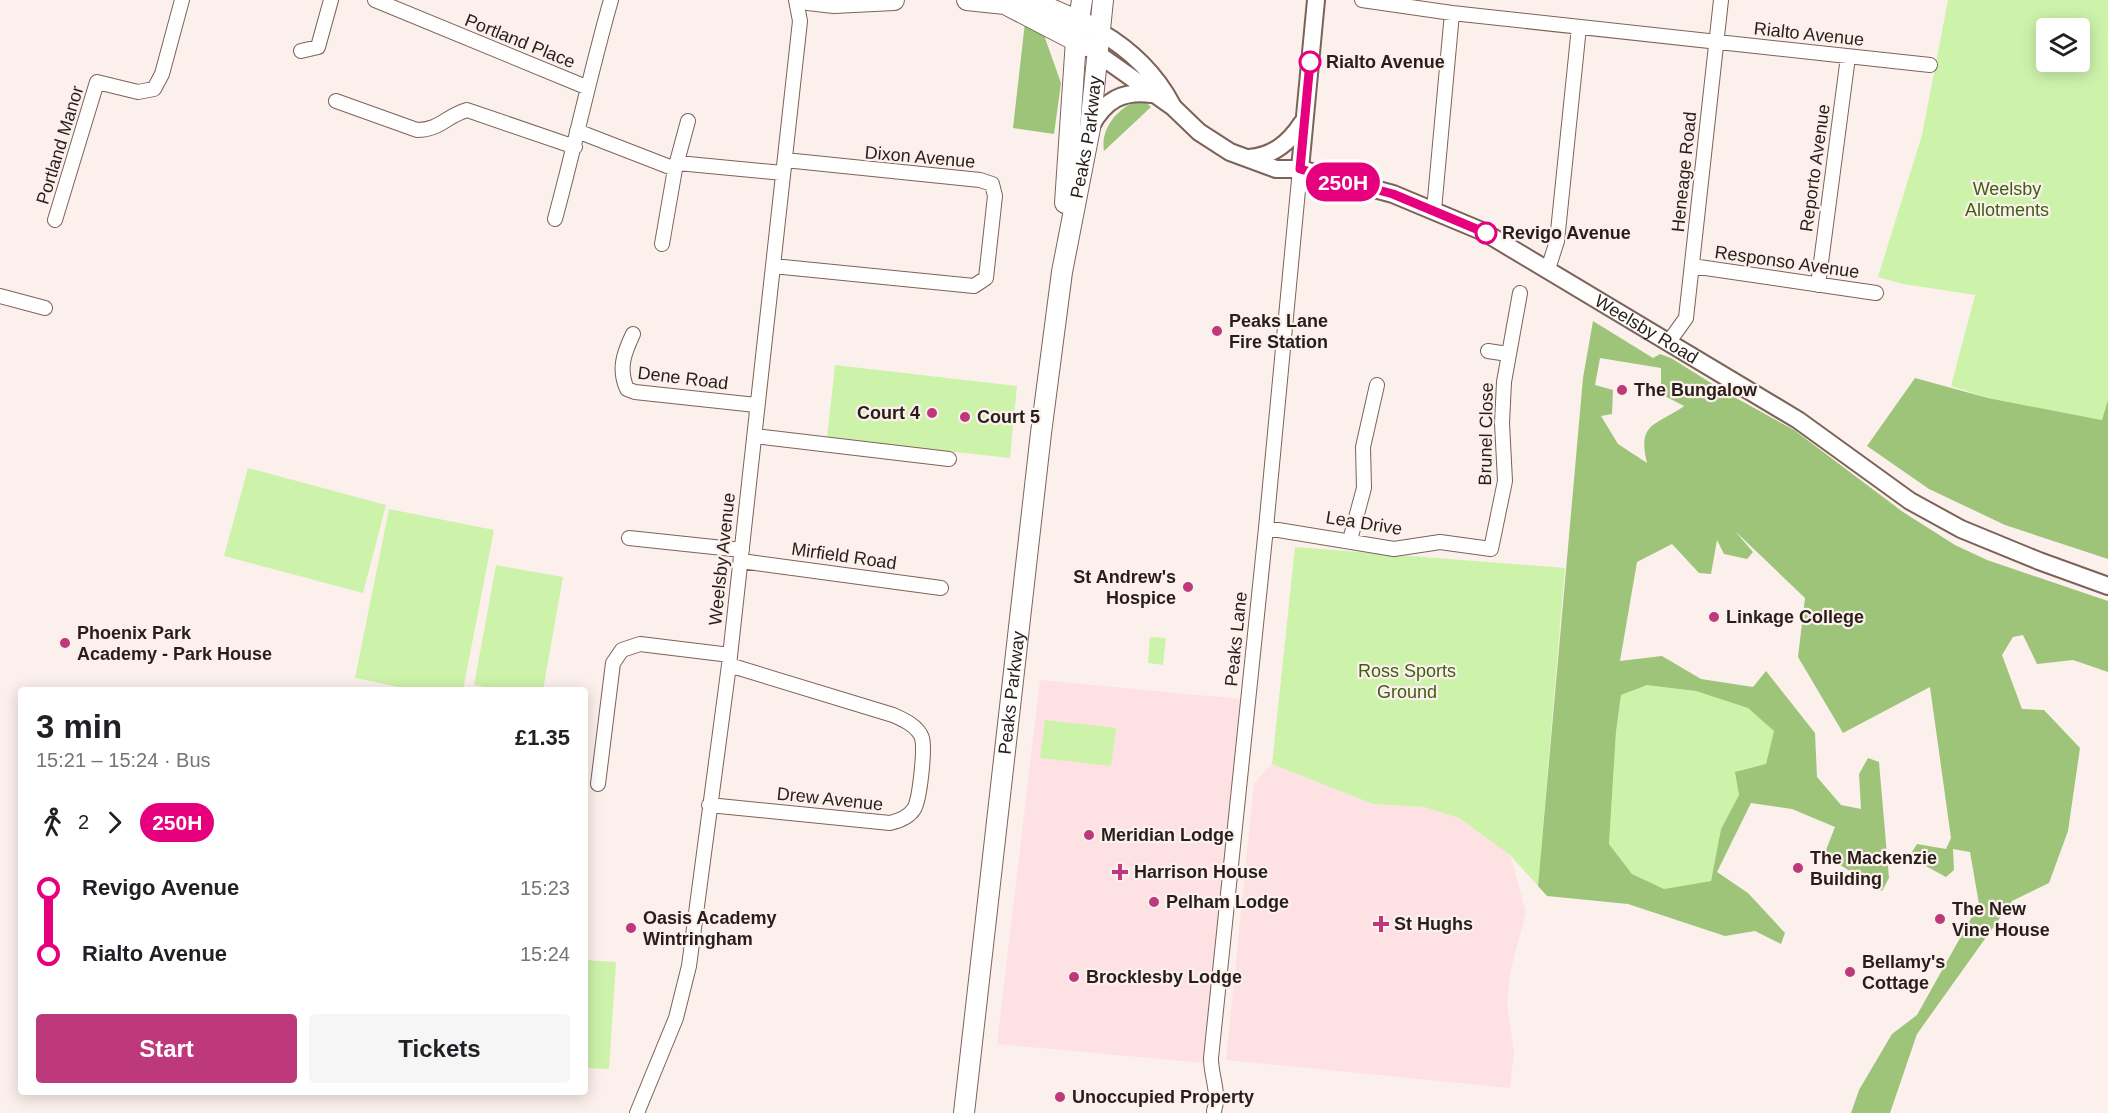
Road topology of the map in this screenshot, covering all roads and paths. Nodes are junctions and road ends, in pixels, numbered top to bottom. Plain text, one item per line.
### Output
1 (182, 0) edge
2 (331, 0) edge
3 (375, 0) edge
4 (611, 0) edge
5 (796, 0) edge
6 (808, 0) edge
7 (894, 0) edge
8 (967, 0) edge
9 (1082, 0) edge
10 (1103, 0) edge
11 (1316, 0) edge
12 (1362, 0) edge
13 (1721, 0) edge
14 (1040, 1) edge
15 (1005, 4) junction
16 (1452, 13) junction
17 (1579, 27) junction
18 (1077, 30) junction
19 (1100, 32) junction
20 (1716, 41) junction
21 (301, 51) dead end
22 (1098, 54) junction
23 (1848, 57) junction
24 (1930, 65) dead end
25 (586, 87) junction
26 (1153, 94) junction
27 (336, 101) dead end
28 (1173, 106) junction
29 (688, 121) dead end
30 (1304, 121) junction
31 (1090, 128) junction
32 (577, 130) junction
33 (575, 147) junction
34 (1245, 158) junction
35 (677, 166) junction
36 (784, 167) junction
37 (1300, 169) junction
38 (1434, 210) junction
39 (555, 219) dead end
40 (56, 220) dead end
41 (662, 244) dead end
42 (773, 266) junction
43 (1692, 266) junction
44 (1548, 269) junction
45 (1062, 272) junction
46 (1818, 285) junction
47 (1520, 293) dead end
48 (1876, 293) dead end
49 (0, 296) edge
50 (45, 308) dead end
51 (633, 334) dead end
52 (1668, 343) junction
53 (1488, 351) dead end
54 (1508, 354) junction
55 (1377, 385) dead end
56 (756, 405) junction
57 (755, 436) junction
58 (949, 459) dead end
59 (1266, 528) junction
60 (629, 538) dead end
61 (1350, 540) junction
62 (1491, 549) joint
63 (741, 556) junction
64 (2108, 586) edge
65 (941, 588) dead end
66 (729, 660) junction
67 (598, 784) dead end
68 (709, 805) junction
69 (1214, 1111) dead end
70 (637, 1113) edge
71 (964, 1113) edge

1 - 40 street, Portland Manor
2 - 21 street
3 - 25 street, Portland Place
4 - 25 street
5 - 36 street, Weelsby Avenue
6 - 7 highway
8 - 15 highway, Weelsby Road
9 - 18 highway, Peaks Parkway
10 - 19 highway, Peaks Parkway
11 - 30 main road
12 - 16 street, Rialto Avenue
13 - 20 street, Heneage Road
14 - 15 highway
14 - 18 highway
15 - 18 highway, Weelsby Road
16 - 17 street, Rialto Avenue
16 - 38 street
17 - 20 street, Rialto Avenue
17 - 44 street
18 - 19 highway, Weelsby Road
18 - 22 highway, Weelsby Road
18 - 45 highway, Peaks Parkway
19 - 22 highway, Peaks Parkway
19 - 28 main road, Weelsby Road
20 - 23 street, Rialto Avenue
20 - 43 street, Heneage Road
22 - 26 main road, Weelsby Road
22 - 31 highway, Peaks Parkway
23 - 24 street, Rialto Avenue
23 - 46 street, Reporto Avenue
25 - 32 street
26 - 28 main road, Weelsby Road
26 - 31 main road
27 - 33 street
28 - 34 main road, Weelsby Road
29 - 35 street
30 - 34 main road
30 - 37 main road
31 - 45 highway, Peaks Parkway
32 - 33 street
32 - 35 street
33 - 39 street
34 - 37 main road, Weelsby Road
35 - 36 street
35 - 41 street
36 - 42 street, Weelsby Avenue
36 - 42 street, Dixon Avenue
37 - 38 main road, Weelsby Road
37 - 59 street, Peaks Lane
38 - 44 main road, Weelsby Road
42 - 56 street, Weelsby Avenue
43 - 46 street, Responso Avenue
43 - 52 street, Heneage Road
44 - 52 main road, Weelsby Road
45 - 71 highway, Peaks Parkway
46 - 48 street, Responso Avenue
47 - 54 street, Brunel Close
49 - 50 street
51 - 56 street, Dene Road
52 - 64 main road, Weelsby Road
53 - 54 street
54 - 62 street, Brunel Close
55 - 61 street
56 - 57 street, Weelsby Avenue
57 - 58 street
57 - 63 street, Weelsby Avenue
59 - 61 street, Lea Drive
59 - 69 street, Peaks Lane
60 - 63 street, Mirfield Road
61 - 62 street, Lea Drive
63 - 65 street, Mirfield Road
63 - 66 street, Weelsby Avenue
66 - 67 street, Drew Avenue
66 - 68 street, Weelsby Avenue
66 - 68 street, Drew Avenue
68 - 70 street, Weelsby Avenue

